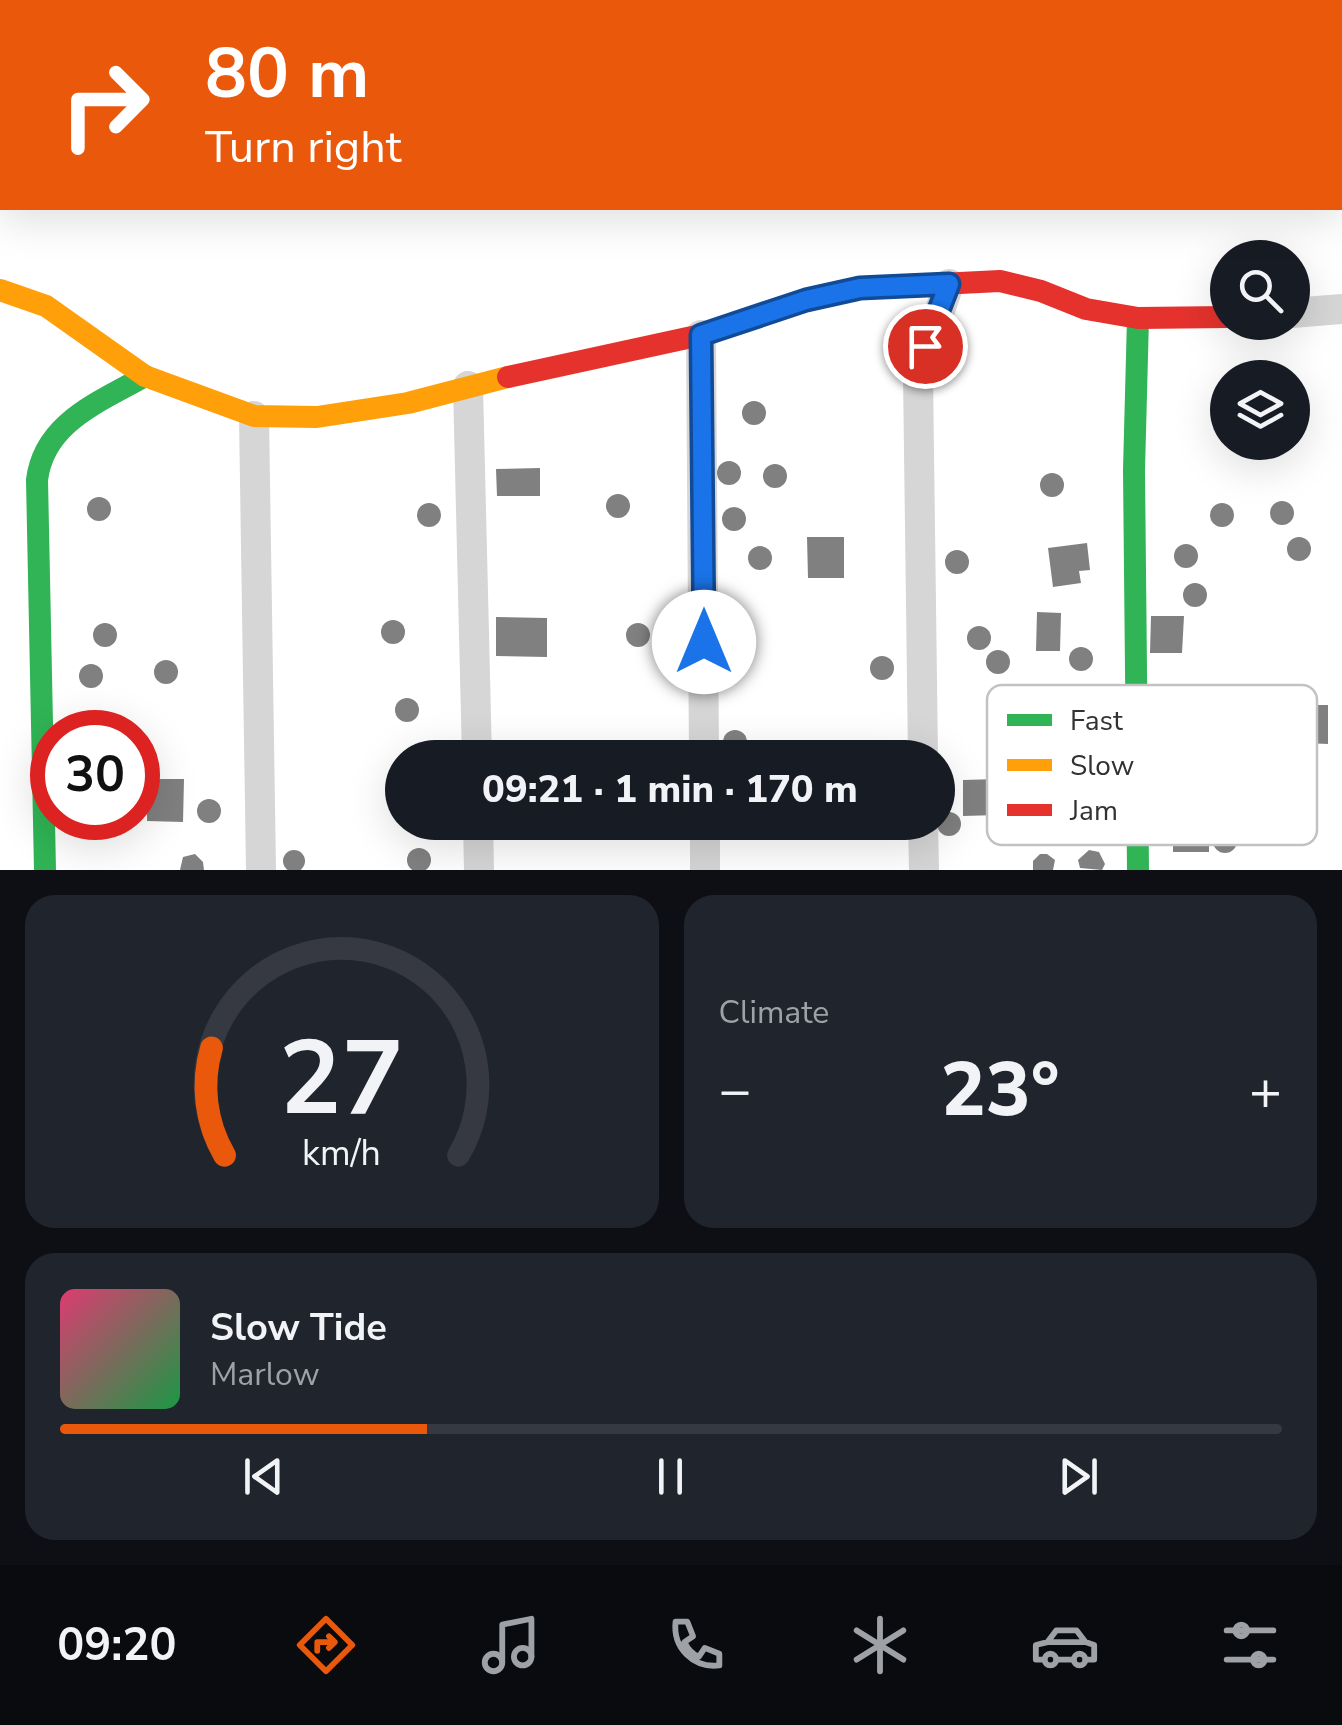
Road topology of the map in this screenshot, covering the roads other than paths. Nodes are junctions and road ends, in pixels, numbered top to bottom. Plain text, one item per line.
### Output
1 (949, 284) junction
2 (0, 290) edge
3 (1342, 309) edge
4 (1310, 312) edge
5 (1210, 317) edge
6 (1138, 318) junction
7 (701, 335) junction
8 (145, 376) junction
9 (468, 386) junction
10 (254, 416) junction
11 (1136, 685) edge
12 (477, 740) edge
13 (704, 740) edge
14 (922, 740) edge
15 (479, 840) edge
16 (705, 840) edge
17 (923, 840) edge
18 (1138, 845) edge
19 (46, 870) edge
20 (261, 870) edge
21 (480, 870) edge
22 (705, 870) edge
23 (924, 870) edge
24 (1138, 870) edge

1 - 6 street
1 - 7 street
1 - 14 street
2 - 8 street
3 - 4 street
5 - 6 street
6 - 11 street
7 - 9 street
7 - 13 street
8 - 10 street
8 - 19 street
9 - 10 street
9 - 12 street
10 - 20 street
15 - 21 street
16 - 22 street
17 - 23 street
18 - 24 street

